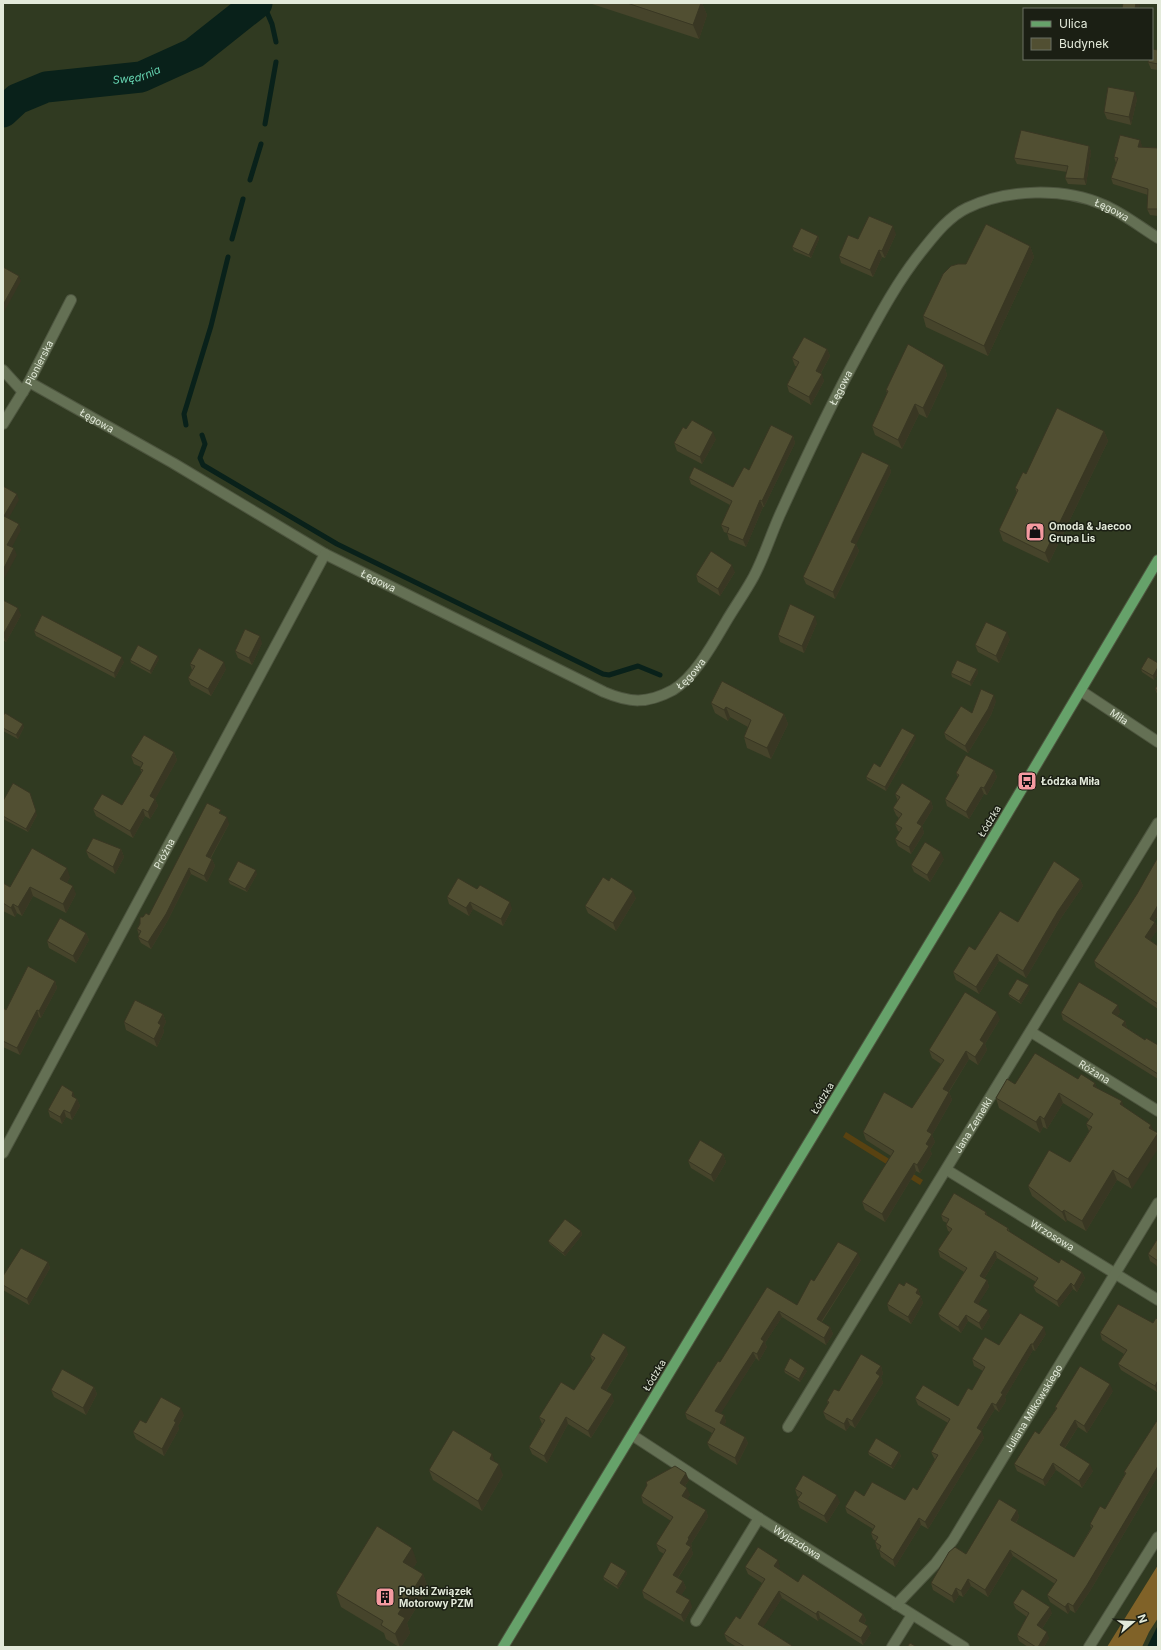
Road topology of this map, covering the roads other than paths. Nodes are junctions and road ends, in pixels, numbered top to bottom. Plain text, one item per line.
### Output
1 (1158, 238) edge
2 (71, 300) dead end
3 (3, 370) edge
4 (29, 382) junction
5 (23, 392) junction
6 (3, 424) edge
7 (325, 554) junction
8 (1158, 560) edge
9 (1081, 692) junction
10 (1158, 742) edge
11 (1158, 823) edge
12 (1031, 1032) junction
13 (1158, 1111) edge
14 (3, 1153) edge
15 (947, 1170) junction
16 (1158, 1203) edge
17 (1115, 1274) junction
18 (1158, 1300) edge
19 (788, 1427) dead end
20 (632, 1435) junction
21 (759, 1518) junction
22 (1158, 1537) edge
23 (896, 1604) junction
24 (912, 1614) junction
25 (696, 1621) dead end
26 (503, 1647) edge
27 (892, 1647) edge
28 (964, 1647) edge
29 (1089, 1647) edge

1 - 7 street, Łęgowa
2 - 4 street, Pionierska
3 - 5 street
4 - 5 street, Pionierska
4 - 7 street, Łęgowa
5 - 6 street, Pionierska
7 - 14 street, Próżna
8 - 9 main road, Łódzka
9 - 10 street, Miła
9 - 20 main road, Łódzka
11 - 12 street, Jana Zemełki
12 - 13 street, Różana
12 - 15 street, Jana Zemełki
15 - 17 street, Wrzosowa
15 - 19 street, Jana Zemełki
16 - 17 street, Juliana Miłkowskiego
17 - 18 street, Wrzosowa
17 - 23 street, Juliana Miłkowskiego
20 - 21 street, Wyjazdowa
20 - 26 main road, Łódzka
21 - 23 street, Wyjazdowa
21 - 25 street
22 - 29 street
23 - 24 street, Wyjazdowa
24 - 27 street
24 - 28 street, Wyjazdowa

